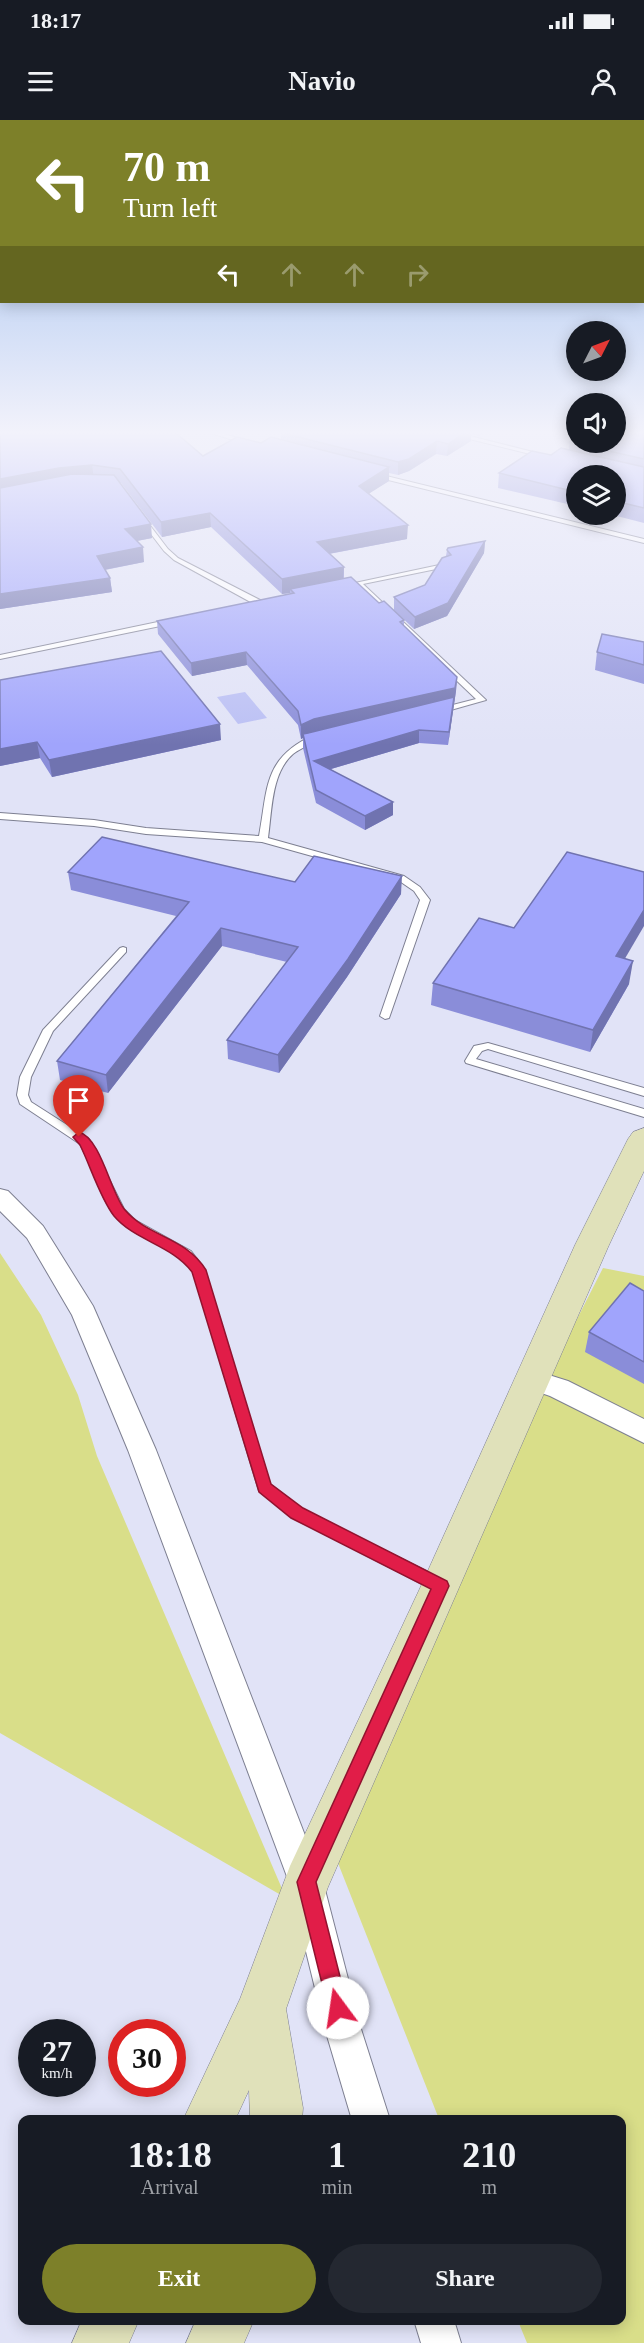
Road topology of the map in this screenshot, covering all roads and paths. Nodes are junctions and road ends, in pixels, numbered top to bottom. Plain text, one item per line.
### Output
1 (156, 537) edge
2 (627, 537) edge
3 (644, 541) edge
4 (444, 566) edge
5 (358, 583) junction
6 (347, 585) edge
7 (270, 600) edge
8 (260, 603) junction
9 (248, 605) edge
10 (181, 619) edge
11 (0, 657) edge
12 (432, 712) edge
13 (329, 734) edge
14 (0, 816) edge
15 (263, 839) junction
16 (123, 950) dead end
17 (385, 1016) dead end
18 (554, 1066) junction
19 (544, 1083) junction
20 (644, 1092) edge
21 (644, 1113) edge
22 (644, 1139) edge
23 (0, 1197) edge
24 (533, 1380) junction
25 (644, 1432) edge
26 (441, 1586) junction
27 (306, 1882) junction
28 (261, 2008) junction
29 (210, 2115) edge
30 (276, 2115) edge
31 (369, 2115) edge
32 (109, 2325) edge
33 (223, 2325) edge
34 (436, 2325) edge
35 (100, 2343) edge
36 (214, 2343) edge
37 (441, 2343) edge

1 - 8 lane
2 - 3 lane
4 - 5 lane
5 - 6 lane
5 - 12 lane
7 - 8 lane
8 - 9 lane
10 - 11 lane
13 - 15 lane
14 - 15 lane
15 - 17 lane
16 - 26 lane
18 - 19 lane
18 - 19 lane
18 - 20 lane
19 - 21 lane
22 - 24 street
23 - 27 street
24 - 25 street
24 - 26 street
26 - 27 street
27 - 28 street
27 - 31 street
28 - 29 street
28 - 30 street
32 - 35 street
33 - 36 street
34 - 37 street

